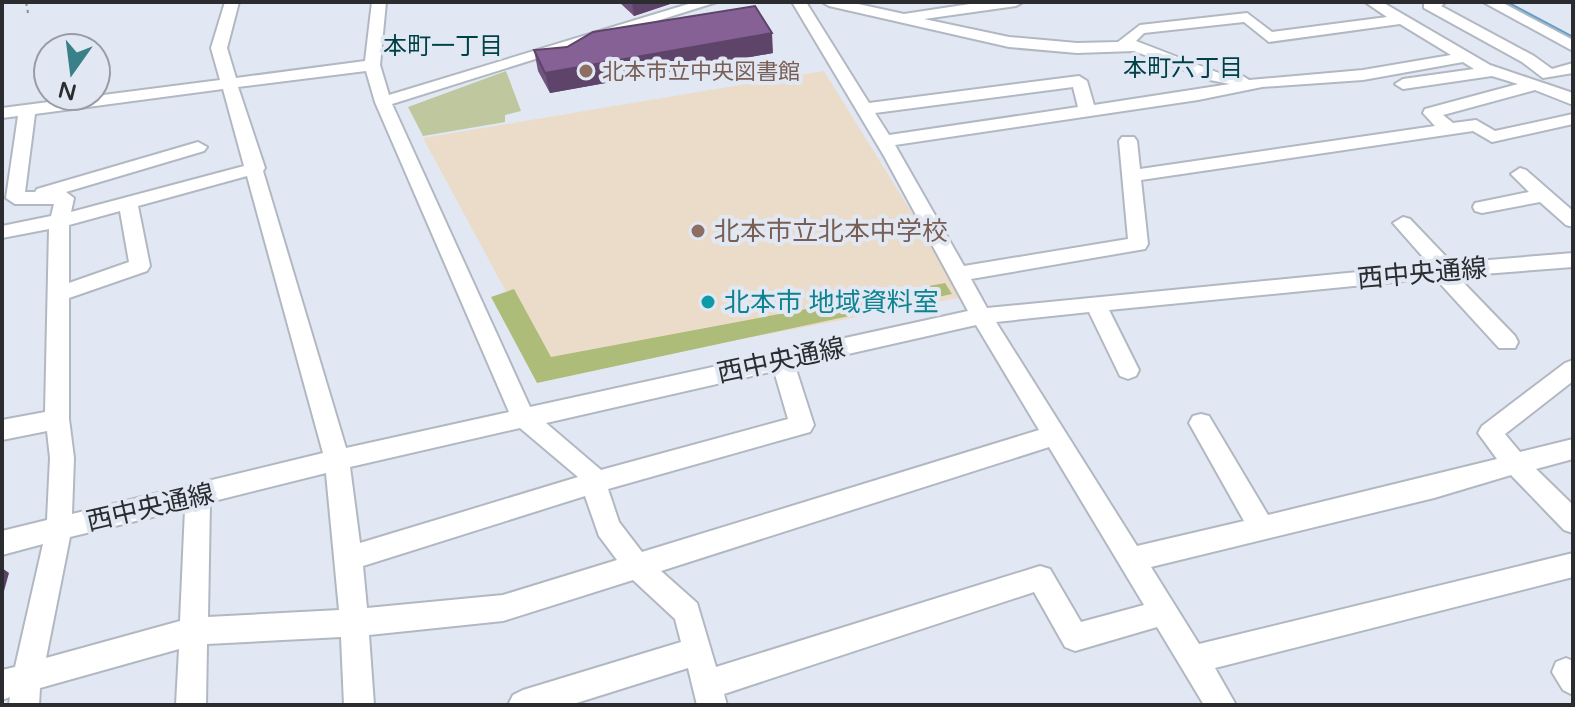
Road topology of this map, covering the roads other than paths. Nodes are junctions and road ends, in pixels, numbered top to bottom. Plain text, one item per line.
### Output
1 (232, 2) edge
2 (379, 2) edge
3 (705, 2) edge
4 (799, 2) edge
5 (829, 2) edge
6 (1016, 2) edge
7 (1372, 2) edge
8 (1439, 2) edge
9 (1490, 2) edge
10 (942, 6) edge
11 (897, 18) junction
12 (1400, 20) junction
13 (1123, 46) junction
14 (1573, 46) edge
15 (1466, 57) junction
16 (372, 65) junction
17 (1573, 68) edge
18 (1494, 71) junction
19 (1262, 82) junction
20 (231, 84) junction
21 (1403, 84) dead end
22 (1537, 84) junction
23 (1573, 100) edge
24 (383, 102) junction
25 (864, 109) junction
26 (27, 110) junction
27 (1088, 112) junction
28 (2, 113) edge
29 (1573, 119) edge
30 (1448, 128) junction
31 (884, 141) junction
32 (1128, 141) dead end
33 (198, 147) dead end
34 (256, 168) junction
35 (1520, 174) dead end
36 (1132, 176) junction
37 (1544, 195) junction
38 (27, 198) junction
39 (128, 202) junction
40 (1482, 207) dead end
41 (59, 221) junction
42 (1573, 221) edge
43 (1403, 223) dead end
44 (2, 232) edge
45 (1573, 260) edge
46 (1444, 271) junction
47 (958, 274) junction
48 (59, 294) junction
49 (1096, 305) junction
50 (981, 316) junction
51 (1507, 342) dead end
52 (782, 360) junction
53 (1573, 369) edge
54 (1128, 370) dead end
55 (523, 417) junction
56 (57, 419) junction
57 (1201, 423) dead end
58 (2, 430) edge
59 (1055, 435) junction
60 (1573, 449) edge
61 (337, 460) junction
62 (1515, 464) junction
63 (595, 482) junction
64 (198, 497) junction
65 (1573, 522) edge
66 (1262, 528) junction
67 (59, 529) junction
68 (2, 543) edge
69 (347, 559) junction
70 (1133, 559) junction
71 (1573, 565) edge
72 (637, 566) junction
73 (1165, 612) junction
74 (354, 623) junction
75 (193, 631) junction
76 (698, 651) junction
77 (1194, 659) junction
78 (18, 689) edge
79 (709, 695) edge
80 (191, 705) edge
81 (359, 705) edge
82 (523, 705) edge
83 (1221, 705) edge

1 - 20 street
2 - 16 street
3 - 24 street
4 - 25 street
5 - 11 street
6 - 10 street
7 - 12 street
8 - 17 street
9 - 14 street
10 - 11 street
11 - 13 street
12 - 13 street
12 - 15 street
13 - 19 street
15 - 18 street
15 - 19 street
16 - 20 street
16 - 24 street
18 - 21 street
18 - 22 street
19 - 27 street
20 - 26 street
20 - 34 street
22 - 23 street
22 - 30 street
24 - 55 street
25 - 27 street
25 - 31 street
26 - 28 street
26 - 38 street
27 - 31 street
29 - 30 street
30 - 36 street
31 - 47 street
32 - 36 street
33 - 38 street
34 - 39 street
34 - 61 street
35 - 37 street
36 - 47 street
37 - 40 street
37 - 42 street
38 - 41 street
39 - 41 street
39 - 48 street
41 - 44 street
41 - 48 street
43 - 46 street
45 - 46 street, 西中央通線
46 - 49 street, 西中央通線
46 - 51 street
47 - 50 street
48 - 56 street
49 - 50 street, 西中央通線
49 - 54 street
50 - 52 street, 西中央通線
50 - 59 street
52 - 55 street, 西中央通線
52 - 63 street
53 - 62 street
55 - 61 street, 西中央通線
55 - 63 street
56 - 58 street
56 - 67 street
57 - 66 street
59 - 70 street
59 - 72 street
60 - 62 street
61 - 64 street, 西中央通線
61 - 69 street
62 - 65 street
62 - 66 street
63 - 69 street
63 - 72 street
64 - 67 street, 西中央通線
64 - 75 street
66 - 70 street
67 - 68 street, 西中央通線
67 - 78 street
69 - 74 street
70 - 73 street
71 - 77 street
72 - 74 street
72 - 76 street
73 - 77 street
73 - 79 street
74 - 75 street
74 - 81 street
75 - 78 street
75 - 80 street
76 - 79 street
76 - 82 street
77 - 83 street

